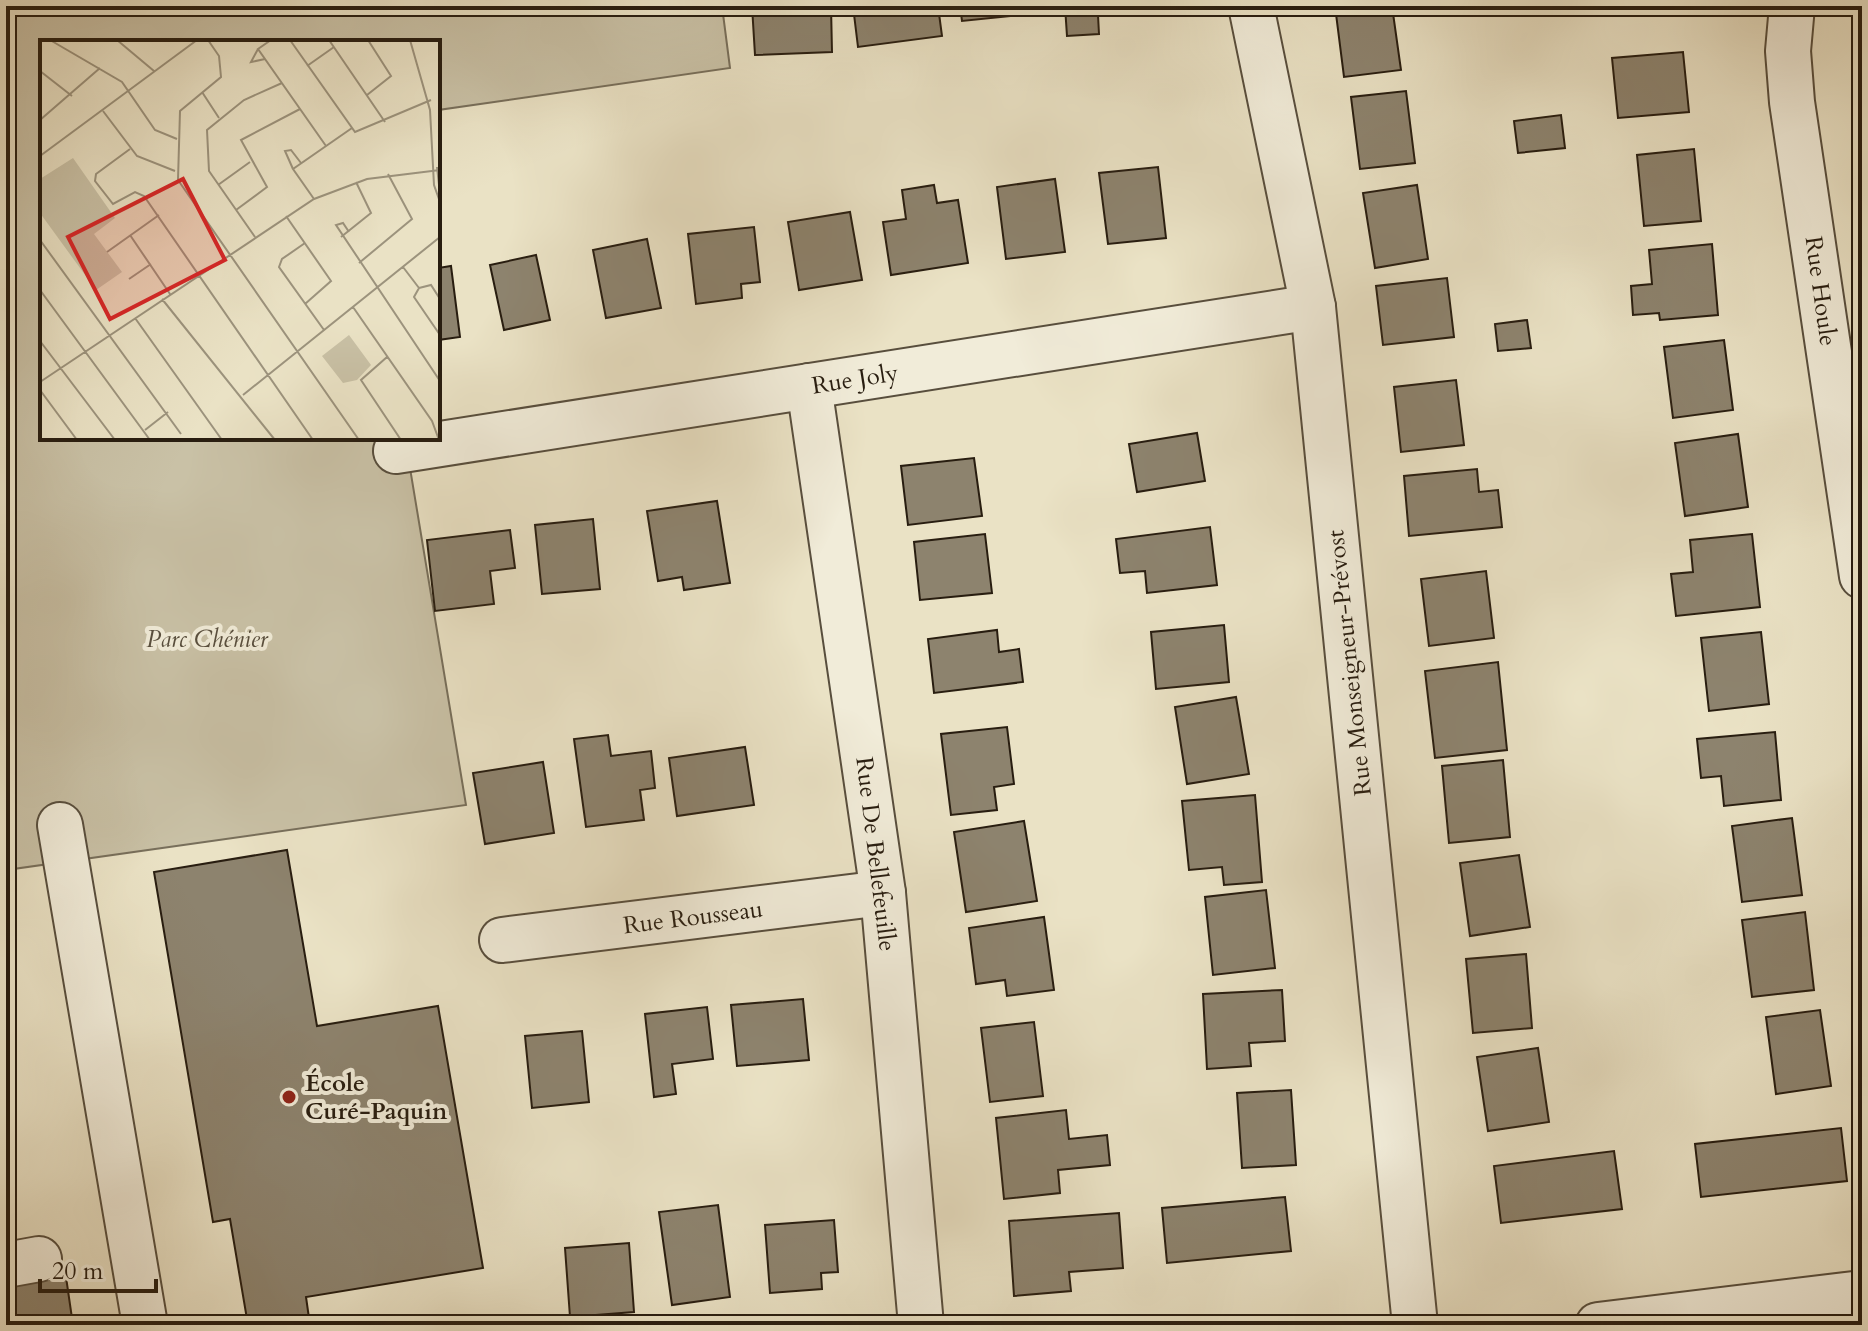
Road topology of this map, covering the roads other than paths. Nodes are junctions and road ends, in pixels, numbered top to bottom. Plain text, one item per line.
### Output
1 (1251, 6) edge
2 (1792, 6) edge
3 (1313, 307) junction
4 (809, 386) junction
5 (396, 451) dead end
6 (1862, 576) edge
7 (60, 825) dead end
8 (883, 893) junction
9 (502, 940) dead end
10 (1862, 1293) edge
11 (145, 1325) edge
12 (921, 1325) edge
13 (1415, 1325) edge
14 (1598, 1325) edge

1 - 3 street, Rue Monseigneur-Prévost
2 - 6 street, Rue Houle
3 - 4 street, Rue Joly
3 - 13 street, Rue Monseigneur-Prévost
4 - 5 street, Rue Joly
4 - 8 street, Rue De Bellefeuille
7 - 11 street
8 - 9 street, Rue Rousseau
8 - 12 street, Rue De Bellefeuille
10 - 14 street

